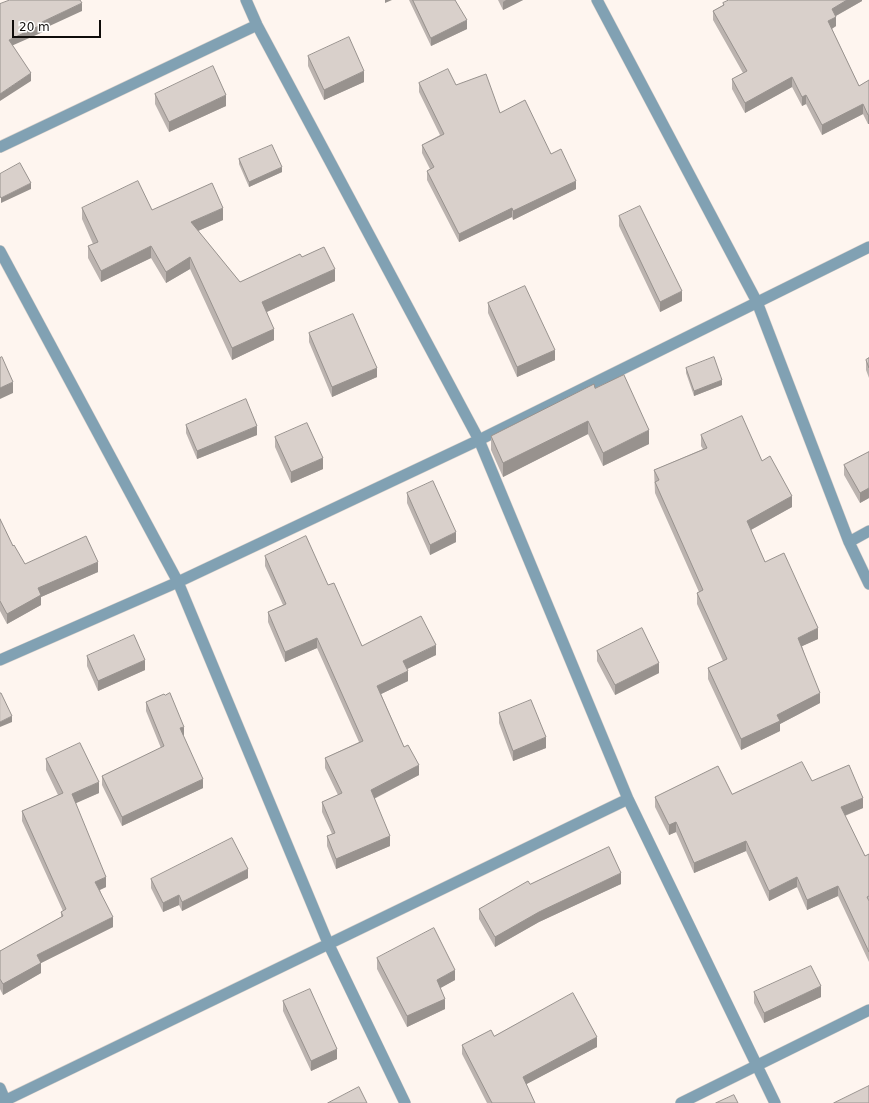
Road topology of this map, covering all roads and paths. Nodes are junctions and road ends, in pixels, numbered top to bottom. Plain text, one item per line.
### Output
1 (246, 0) edge
2 (597, 0) edge
3 (258, 25) junction
4 (0, 147) edge
5 (869, 247) edge
6 (0, 251) edge
7 (757, 302) junction
8 (478, 440) junction
9 (869, 531) edge
10 (849, 542) junction
11 (178, 582) junction
12 (869, 584) edge
13 (0, 660) edge
14 (628, 799) junction
15 (328, 944) junction
16 (869, 1010) edge
17 (757, 1065) junction
18 (0, 1088) edge
19 (3, 1102) edge
20 (405, 1103) edge
21 (681, 1103) edge
22 (775, 1103) edge

1 - 3 street
2 - 7 street
3 - 4 street
3 - 8 street
5 - 7 street
6 - 11 street
7 - 8 street
7 - 10 street
8 - 11 street
8 - 14 street
9 - 10 street
10 - 12 street
11 - 13 street
11 - 15 street
14 - 15 street
14 - 17 street
15 - 19 street
15 - 20 street
16 - 17 street
17 - 21 street
17 - 22 street
18 - 19 street

